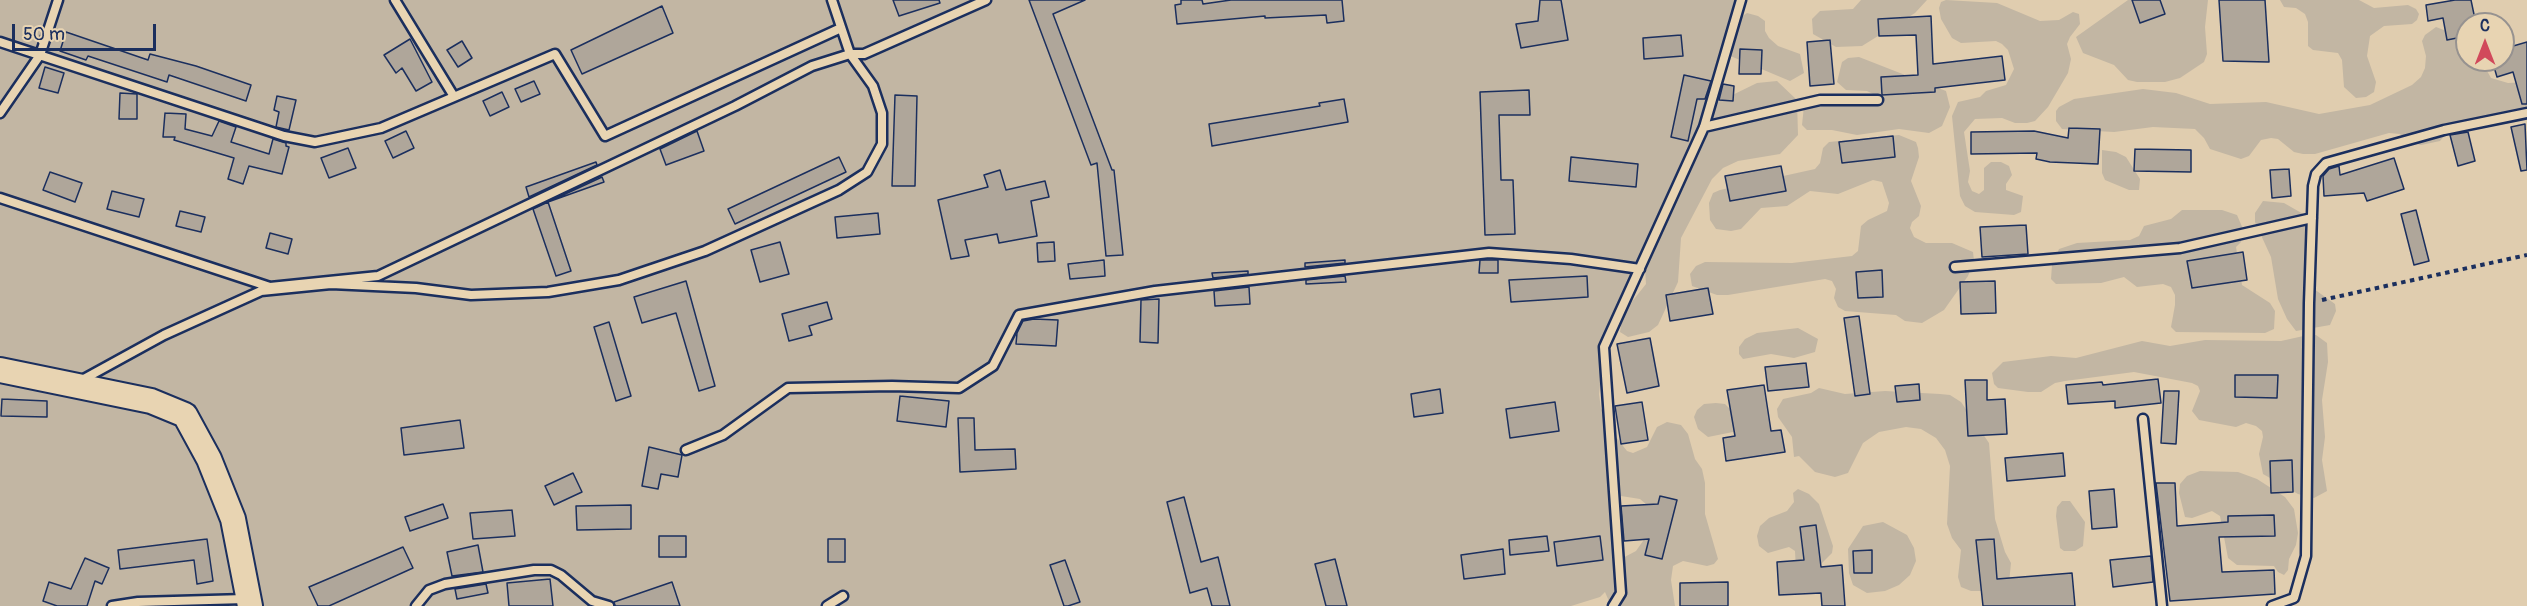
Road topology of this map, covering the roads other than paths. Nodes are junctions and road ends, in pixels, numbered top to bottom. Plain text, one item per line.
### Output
1 (58, 0) edge
2 (395, 0) edge
3 (832, 0) edge
4 (986, 0) edge
5 (1741, 0) edge
6 (968, 3) edge
7 (842, 28) junction
8 (0, 42) edge
9 (850, 54) junction
10 (40, 55) junction
11 (453, 95) junction
12 (1878, 100) dead end
13 (0, 113) edge
14 (2527, 113) edge
15 (1704, 127) junction
16 (0, 198) edge
17 (2312, 218) junction
18 (1955, 267) dead end
19 (1640, 269) junction
20 (0, 370) edge
21 (74, 385) junction
22 (2143, 419) dead end
23 (686, 450) dead end
24 (843, 596) dead end
25 (249, 602) edge
26 (112, 606) edge
27 (416, 606) edge
28 (609, 606) edge
29 (827, 606) edge
30 (1613, 606) edge
31 (2162, 606) edge
32 (2272, 606) edge

1 - 10 lane
2 - 11 lane
3 - 7 lane
4 - 6 lane
5 - 15 lane
6 - 9 lane
7 - 9 lane
7 - 11 lane
8 - 10 lane
9 - 16 lane
9 - 21 lane
10 - 11 lane
10 - 13 lane
12 - 15 lane
14 - 17 lane
15 - 19 lane
17 - 18 lane
17 - 32 lane
19 - 23 lane
19 - 30 lane
20 - 21 main road
21 - 25 main road
22 - 31 lane
24 - 29 lane
25 - 26 lane
27 - 28 lane

